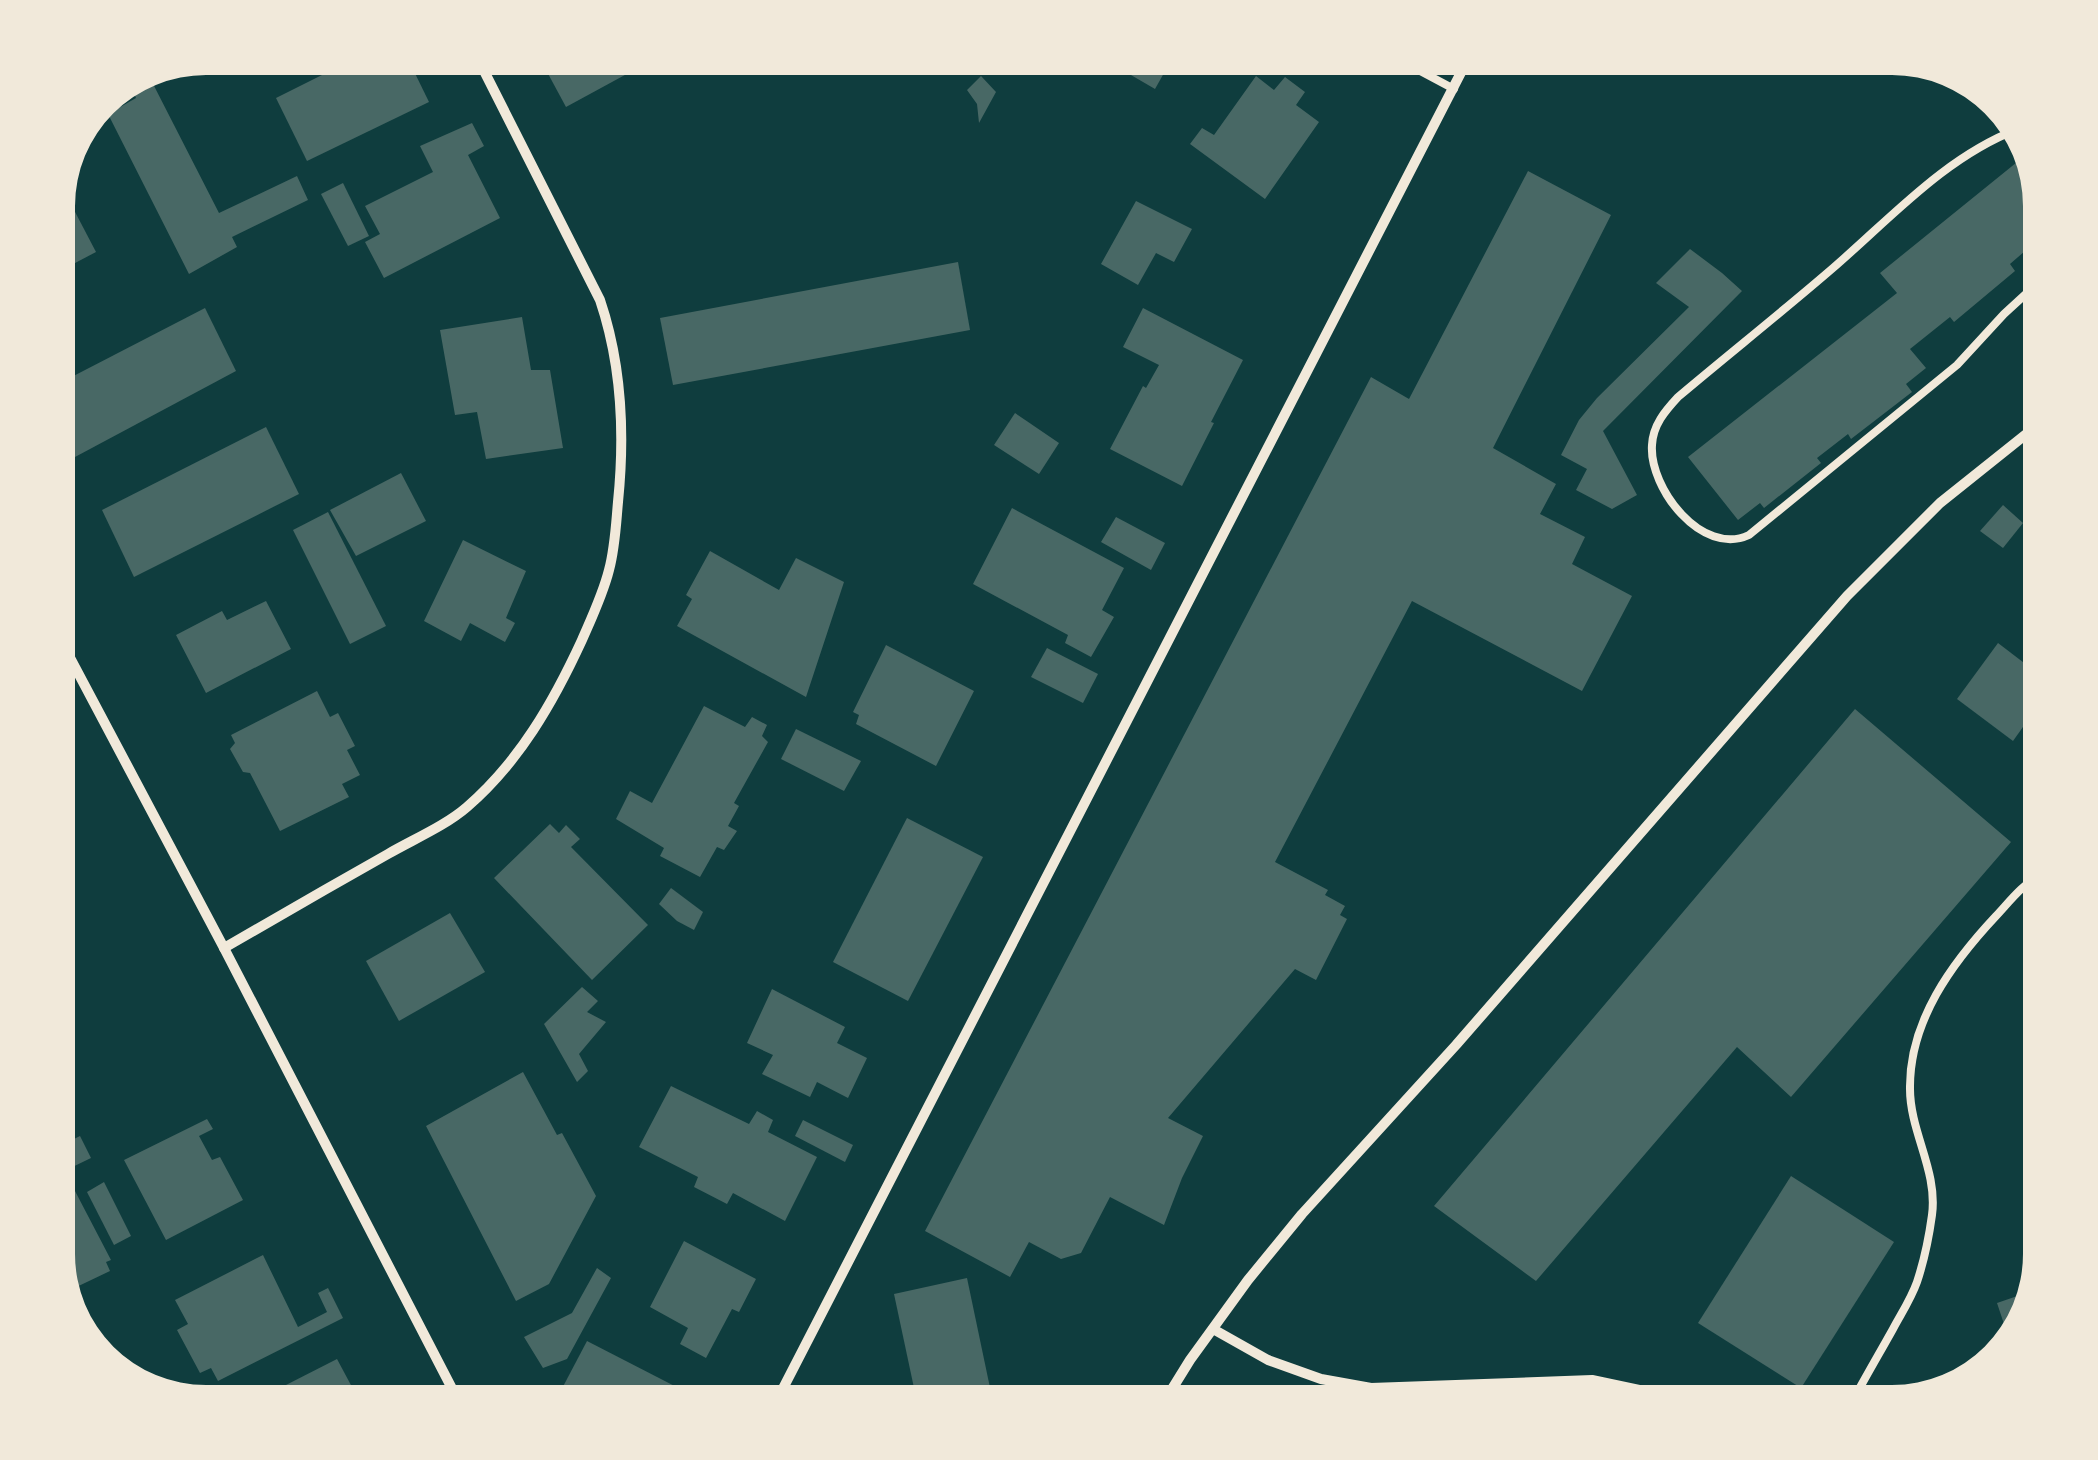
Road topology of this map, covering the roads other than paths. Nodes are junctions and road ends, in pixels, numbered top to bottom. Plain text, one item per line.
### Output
1 (486, 75) edge
2 (1427, 75) edge
3 (1461, 75) edge
4 (1454, 89) junction
5 (2003, 137) edge
6 (2023, 297) edge
7 (2023, 437) edge
8 (75, 666) edge
9 (2023, 886) edge
10 (224, 948) junction
11 (1213, 1328) junction
12 (450, 1385) edge
13 (785, 1385) edge
14 (1175, 1385) edge
15 (1355, 1385) edge
16 (1454, 1385) edge
17 (1616, 1385) edge
18 (1861, 1385) edge

1 - 10 street
2 - 4 lane
3 - 4 street
4 - 13 street
5 - 6 lane
7 - 11 street
8 - 10 street
9 - 18 lane
10 - 12 street
11 - 14 street
11 - 15 street
16 - 17 street

